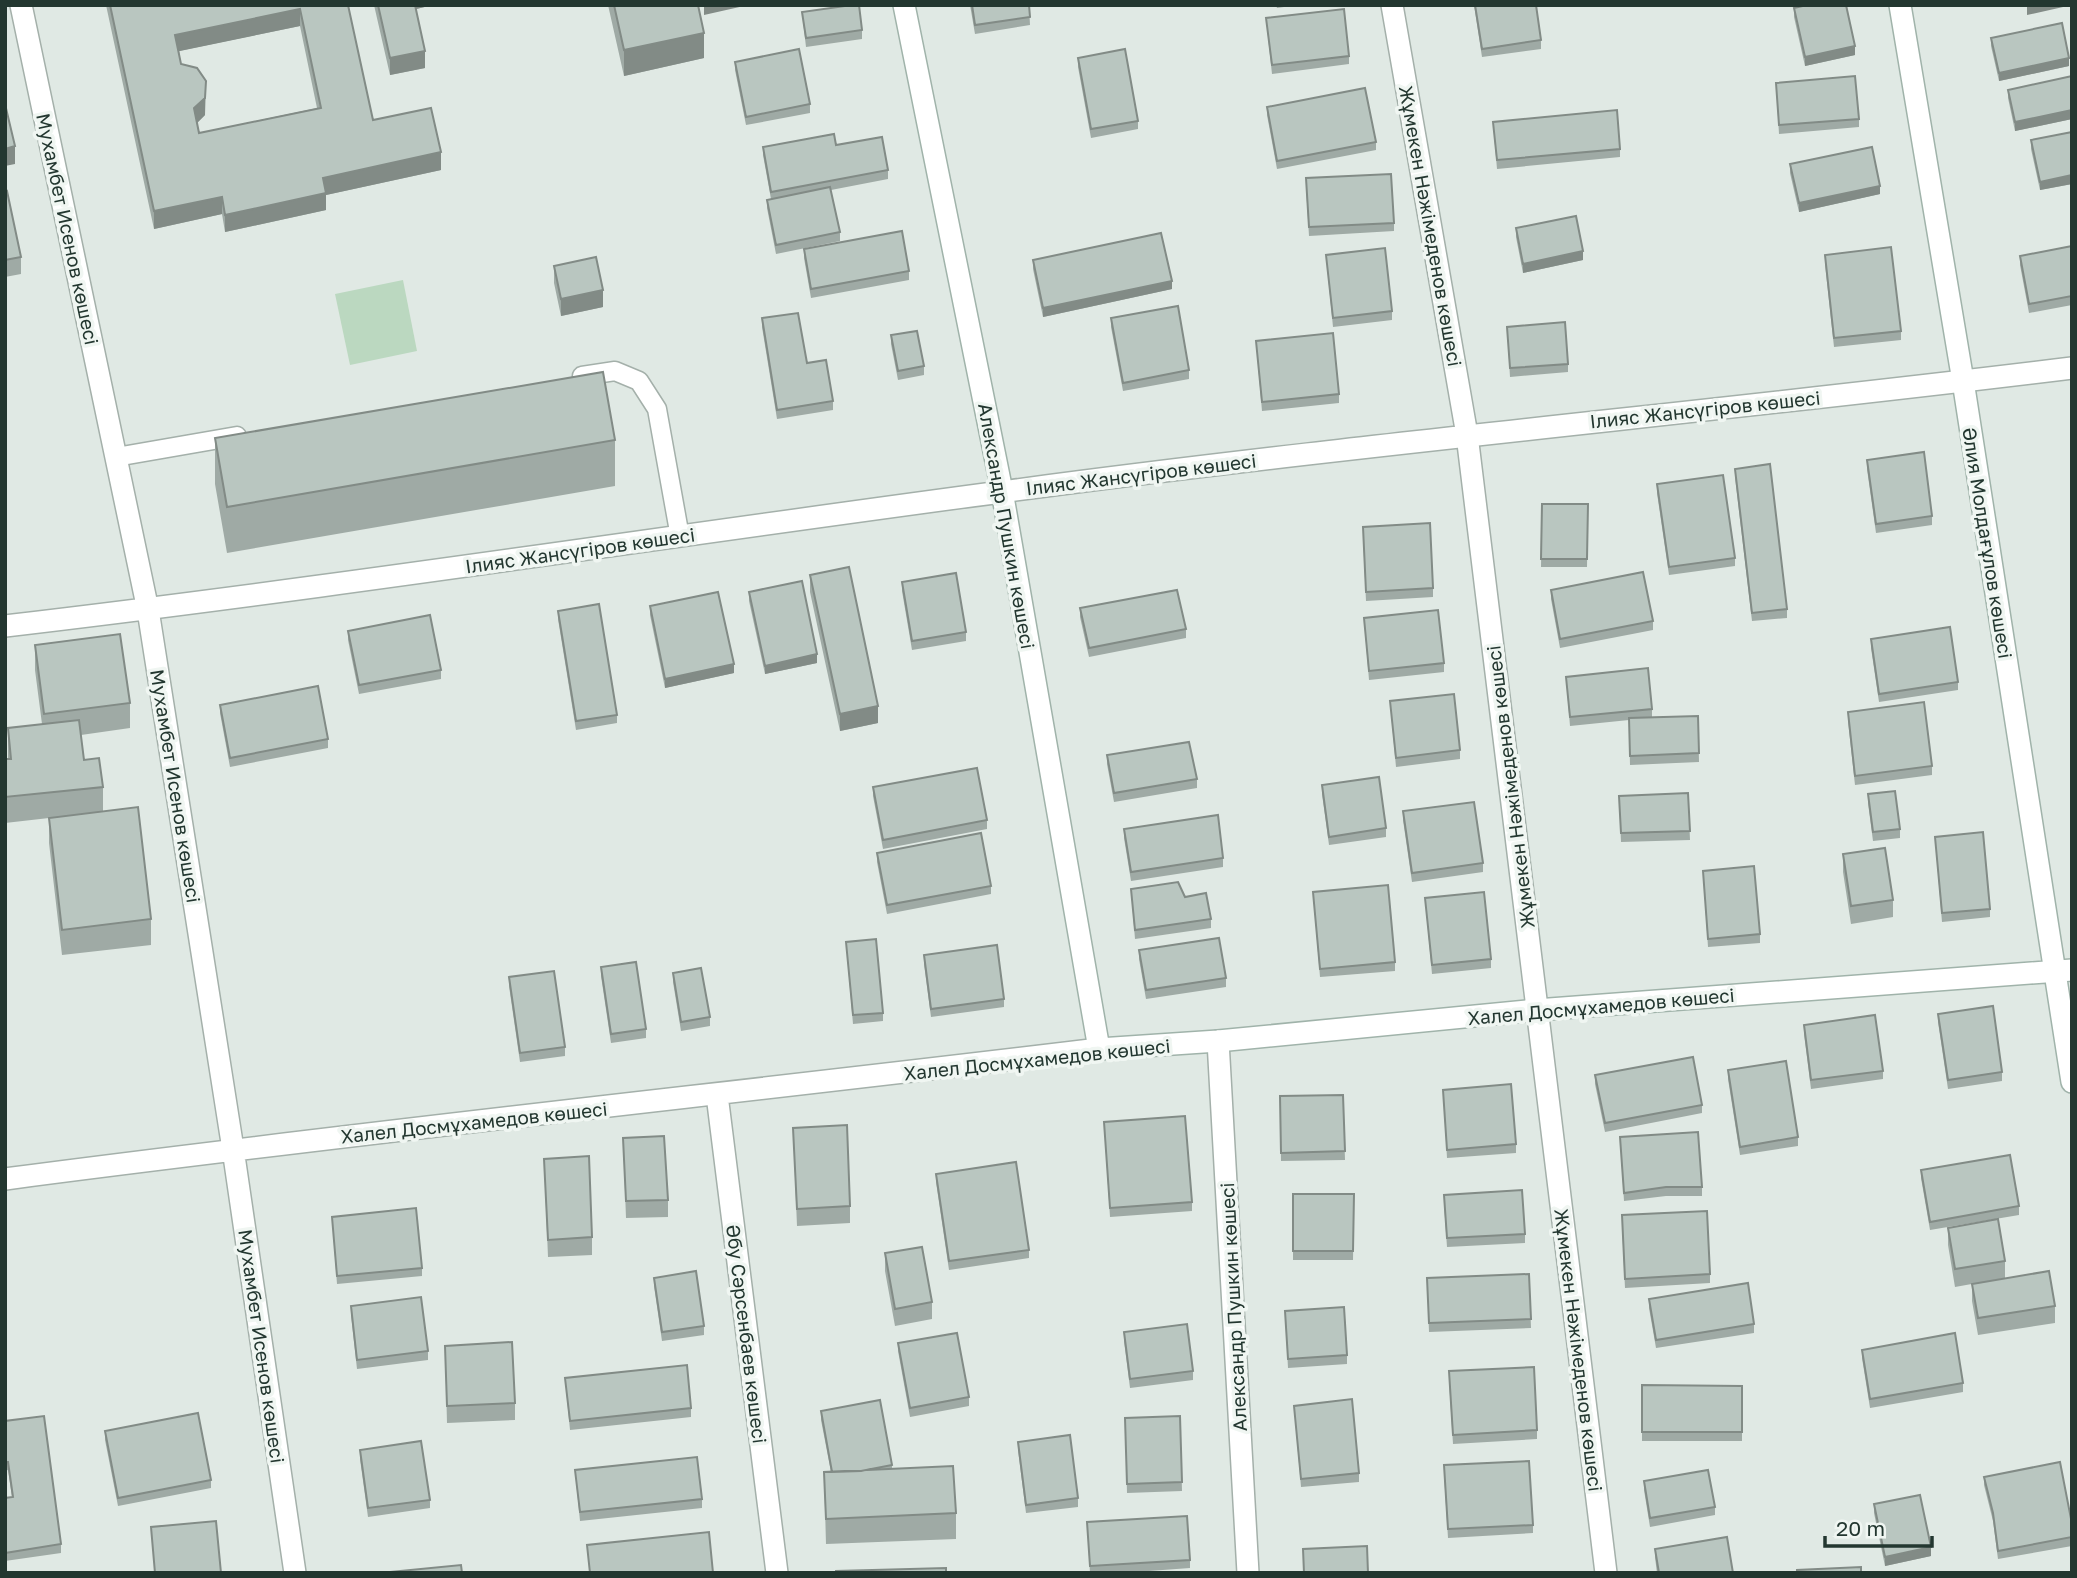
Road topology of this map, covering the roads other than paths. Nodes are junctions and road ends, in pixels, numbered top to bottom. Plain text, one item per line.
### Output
1 (20, 5) edge
2 (904, 5) edge
3 (1392, 5) edge
4 (1900, 5) edge
5 (2072, 368) edge
6 (561, 380) edge
7 (1962, 381) junction
8 (251, 434) edge
9 (1467, 435) junction
10 (116, 457) junction
11 (1002, 491) junction
12 (680, 537) junction
13 (148, 610) junction
14 (5, 626) edge
15 (2064, 971) edge
16 (1536, 1010) junction
17 (1218, 1041) junction
18 (1099, 1049) junction
19 (2072, 1082) edge
20 (717, 1095) junction
21 (233, 1149) junction
22 (5, 1179) edge
23 (295, 1573) edge
24 (777, 1573) edge
25 (1248, 1573) edge
26 (1606, 1573) edge

1 - 10 street, Мухамбет Исенов көшесі
2 - 11 street, Александр Пушкин көшесі
3 - 9 street, Жұмекен Нәжімеденов көшесі
4 - 7 street, Әлия Молдағұлов көшесі
5 - 7 street, Ілияс Жансүгіров көшесі
6 - 12 lane
7 - 9 street, Ілияс Жансүгіров көшесі
7 - 15 street, Әлия Молдағұлов көшесі
8 - 10 lane
9 - 11 street, Ілияс Жансүгіров көшесі
9 - 16 street, Жұмекен Нәжімеденов көшесі
10 - 13 street, Мухамбет Исенов көшесі
11 - 12 street, Ілияс Жансүгіров көшесі
11 - 18 street, Александр Пушкин көшесі
12 - 13 street, Ілияс Жансүгіров көшесі
13 - 14 street, Ілияс Жансүгіров көшесі
13 - 21 street, Мухамбет Исенов көшесі
15 - 16 street, Халел Досмұхамедов көшесі
15 - 19 street, Әлия Молдағұлов көшесі
16 - 17 street, Халел Досмұхамедов көшесі
16 - 26 street, Жұмекен Нәжімеденов көшесі
17 - 18 street, Халел Досмұхамедов көшесі
17 - 25 street, Александр Пушкин көшесі
18 - 20 street, Халел Досмұхамедов көшесі
20 - 21 street, Халел Досмұхамедов көшесі
20 - 24 street, Әбу Сәрсенбаев көшесі
21 - 22 street, Халел Досмұхамедов көшесі
21 - 23 street, Мухамбет Исенов көшесі

